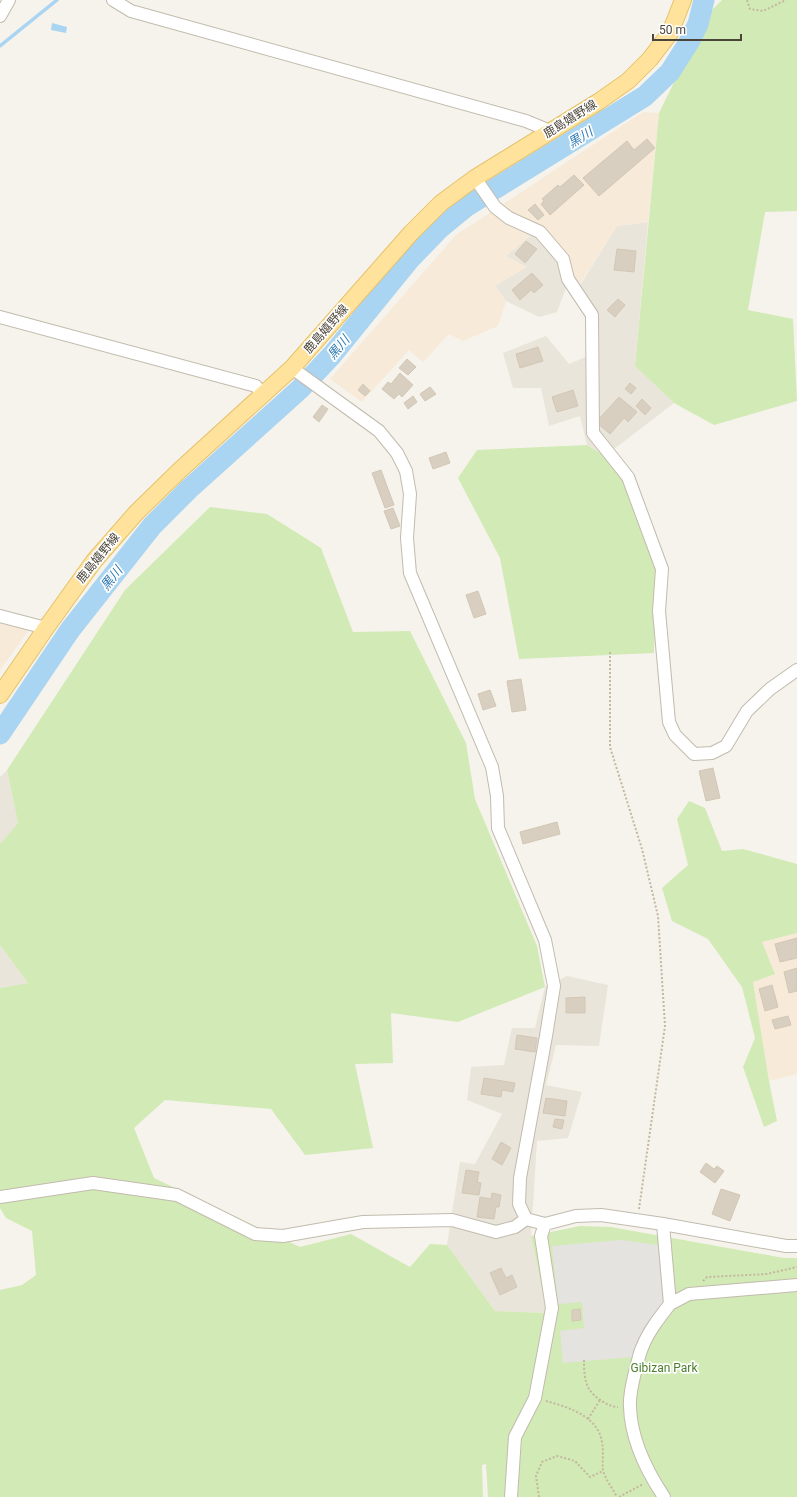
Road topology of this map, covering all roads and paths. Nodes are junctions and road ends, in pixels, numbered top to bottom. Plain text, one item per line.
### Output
1 (9, 0) edge
2 (113, 0) edge
3 (683, 0) edge
4 (746, 0) edge
5 (786, 0) edge
6 (0, 16) edge
7 (550, 132) junction
8 (475, 178) junction
9 (0, 317) edge
10 (292, 368) junction
11 (262, 394) junction
12 (0, 616) edge
13 (46, 628) junction
14 (610, 652) dead end
15 (797, 670) edge
16 (0, 695) edge
17 (0, 1197) edge
18 (526, 1219) junction
19 (638, 1220) junction
20 (545, 1224) junction
21 (663, 1224) junction
22 (797, 1246) edge
23 (797, 1267) edge
24 (797, 1285) edge
25 (689, 1294) junction
26 (670, 1304) junction
27 (584, 1360) dead end
28 (535, 1398) junction
29 (600, 1400) junction
30 (630, 1407) junction
31 (588, 1419) junction
32 (604, 1471) junction
33 (652, 1479) junction
34 (511, 1497) edge
35 (539, 1497) edge
36 (618, 1497) edge
37 (664, 1497) edge

1 - 6 street
2 - 7 street
3 - 7 main road, 鹿島嬉野線
4 - 5 path
7 - 8 main road, 鹿島嬉野線
8 - 10 main road, 鹿島嬉野線
8 - 15 street
9 - 11 street
10 - 11 main road, 鹿島嬉野線
10 - 18 street
11 - 13 main road, 鹿島嬉野線
12 - 13 street
13 - 16 main road, 鹿島嬉野線
14 - 19 path
17 - 18 street
18 - 20 street
19 - 20 street
19 - 21 street
20 - 28 street
21 - 22 street
21 - 26 street
23 - 25 path
24 - 25 street
25 - 26 street
26 - 30 street
27 - 29 path
28 - 31 path
28 - 34 street
29 - 30 path
29 - 31 path
30 - 33 street
31 - 32 path
32 - 35 path
32 - 36 path
33 - 36 path
33 - 37 street

